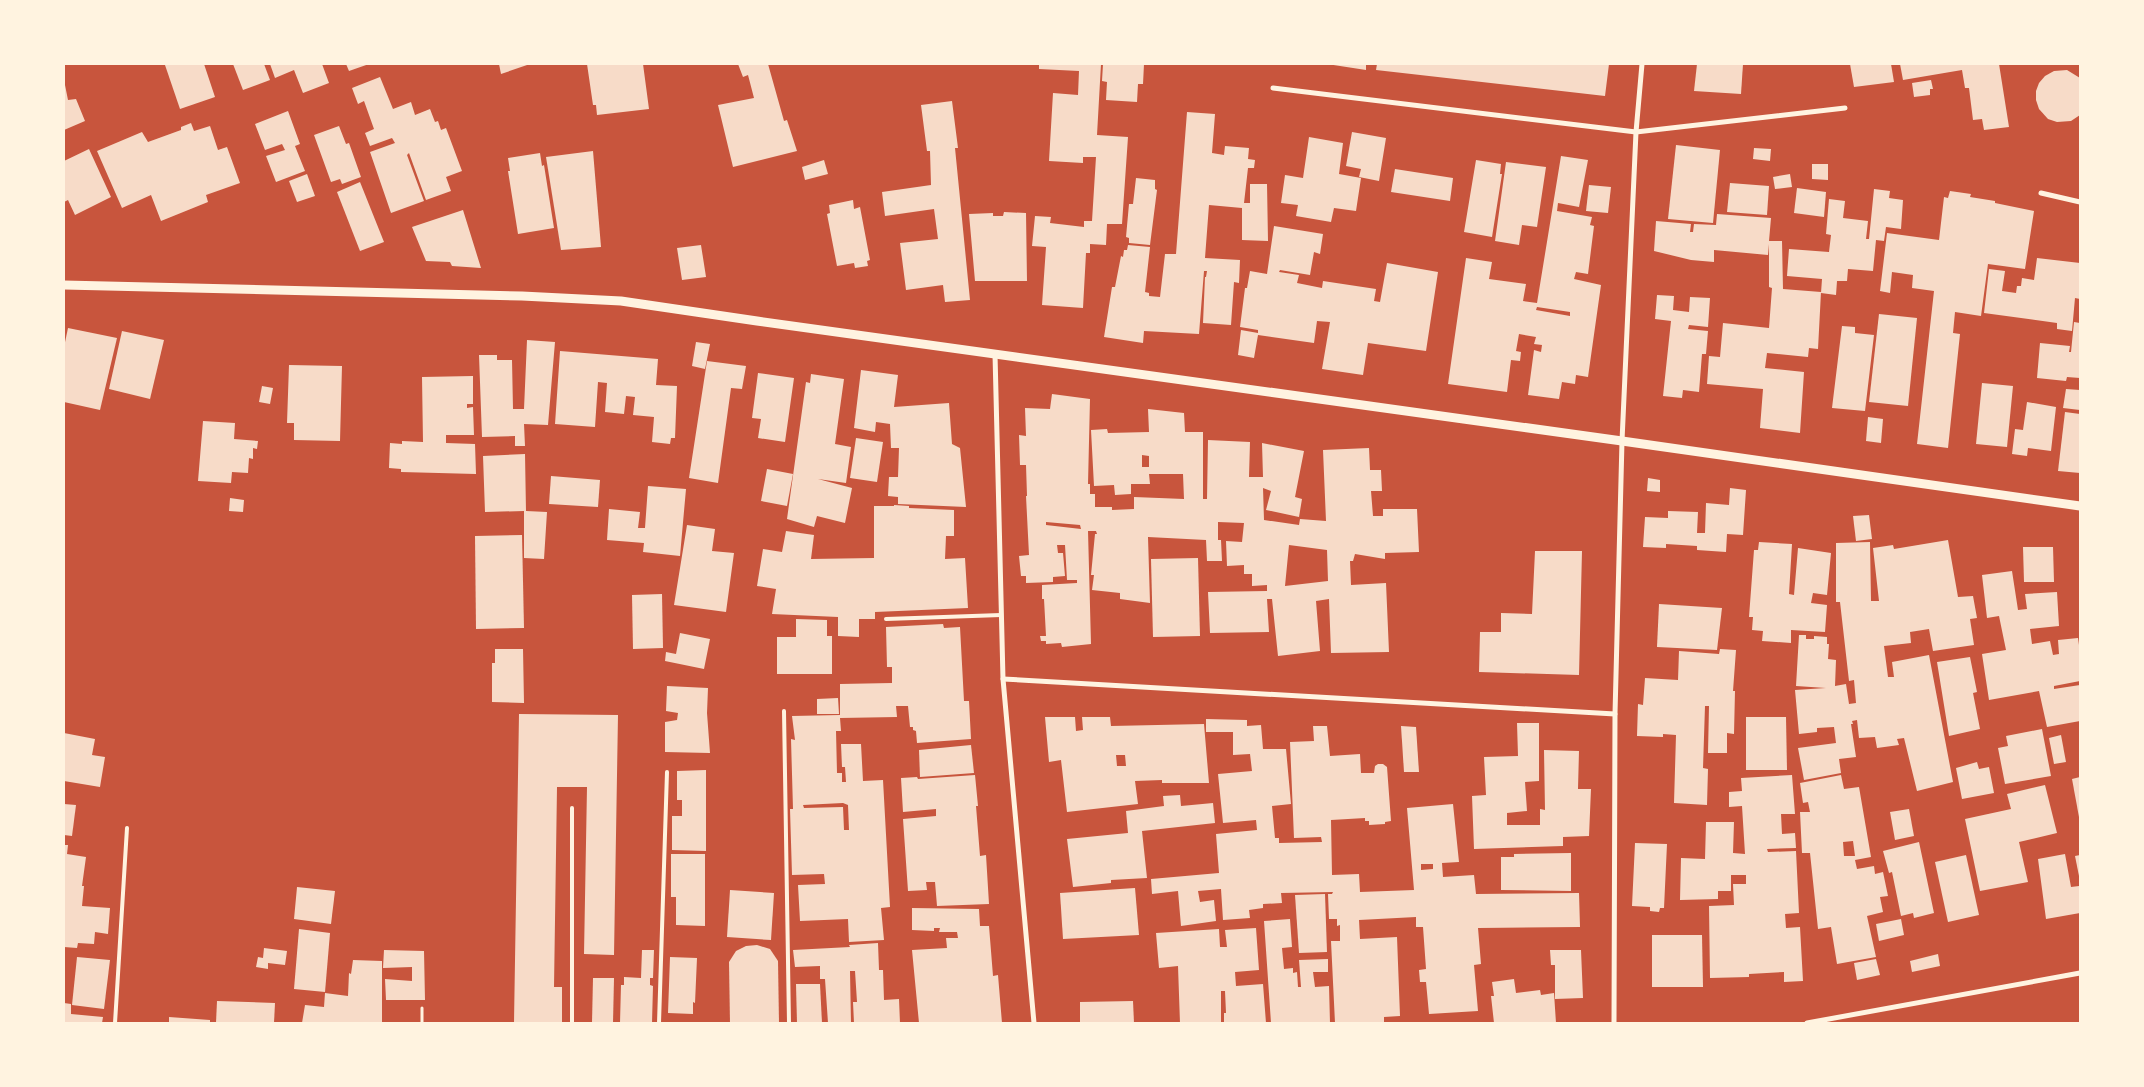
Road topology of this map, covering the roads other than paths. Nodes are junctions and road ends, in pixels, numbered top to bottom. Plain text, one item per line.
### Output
1 (1642, 64) edge
2 (1273, 88) dead end
3 (1845, 108) dead end
4 (1636, 132) junction
5 (2041, 193) dead end
6 (2080, 202) edge
7 (64, 285) edge
8 (995, 354) junction
9 (1622, 441) junction
10 (2080, 506) edge
11 (1001, 615) junction
12 (886, 619) dead end
13 (1003, 679) junction
14 (784, 711) dead end
15 (1615, 714) junction
16 (667, 772) dead end
17 (572, 808) dead end
18 (127, 828) dead end
19 (2080, 973) edge
20 (115, 1023) edge
21 (572, 1023) edge
22 (659, 1023) edge
23 (789, 1023) edge
24 (1034, 1023) edge
25 (1614, 1023) edge
26 (1808, 1023) edge

1 - 4 street
2 - 4 street
3 - 4 street
4 - 9 street
5 - 6 street
7 - 8 street
8 - 9 street
8 - 11 street
9 - 10 street
9 - 15 street
11 - 12 lane
11 - 13 street
13 - 15 street
13 - 24 street
14 - 23 lane
15 - 25 street
16 - 22 lane
17 - 21 lane
18 - 20 lane
19 - 26 street

